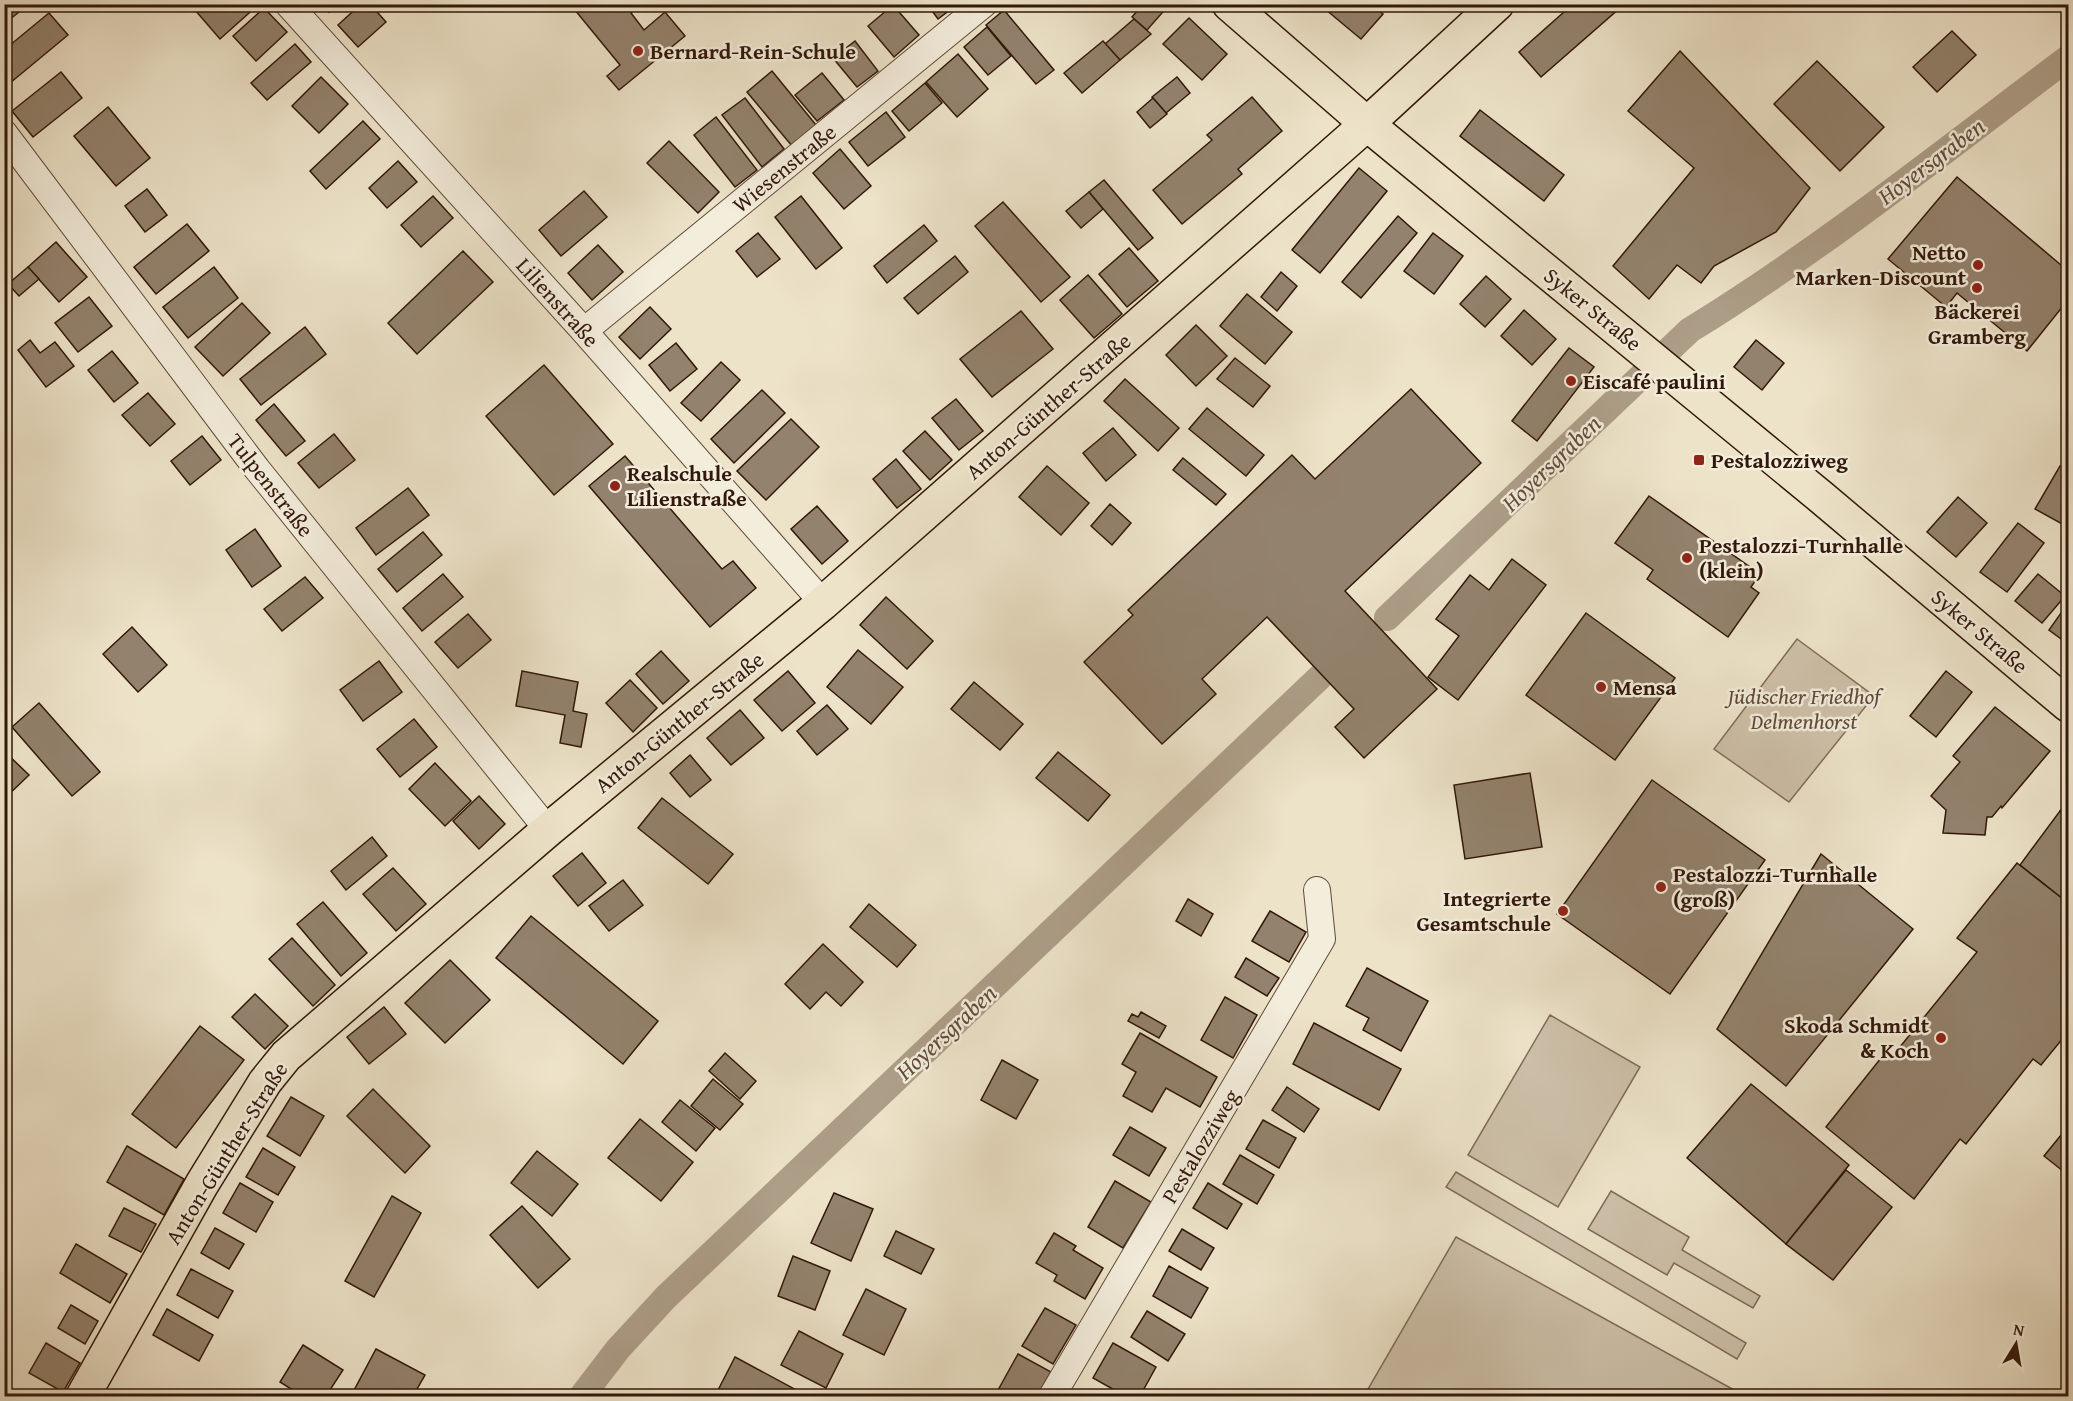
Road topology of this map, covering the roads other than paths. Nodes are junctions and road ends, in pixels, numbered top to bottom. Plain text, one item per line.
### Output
1 (288, 4) edge
2 (984, 4) edge
3 (1229, 4) edge
4 (1497, 4) edge
5 (1367, 124) junction
6 (4, 133) edge
7 (584, 331) junction
8 (823, 603) junction
9 (2068, 705) edge
10 (548, 830) junction
11 (1317, 890) dead end
12 (83, 1396) edge
13 (1052, 1396) edge

1 - 7 street, Lilienstraße
2 - 7 street, Wiesenstraße
3 - 5 main road, Syker Straße
4 - 5 main road, Anton-Günther-Straße
5 - 8 main road, Anton-Günther-Straße
5 - 9 main road, Syker Straße
6 - 10 street, Tulpenstraße
7 - 8 street, Lilienstraße
8 - 10 main road, Anton-Günther-Straße
10 - 12 main road, Anton-Günther-Straße
11 - 13 street, Pestalozziweg

